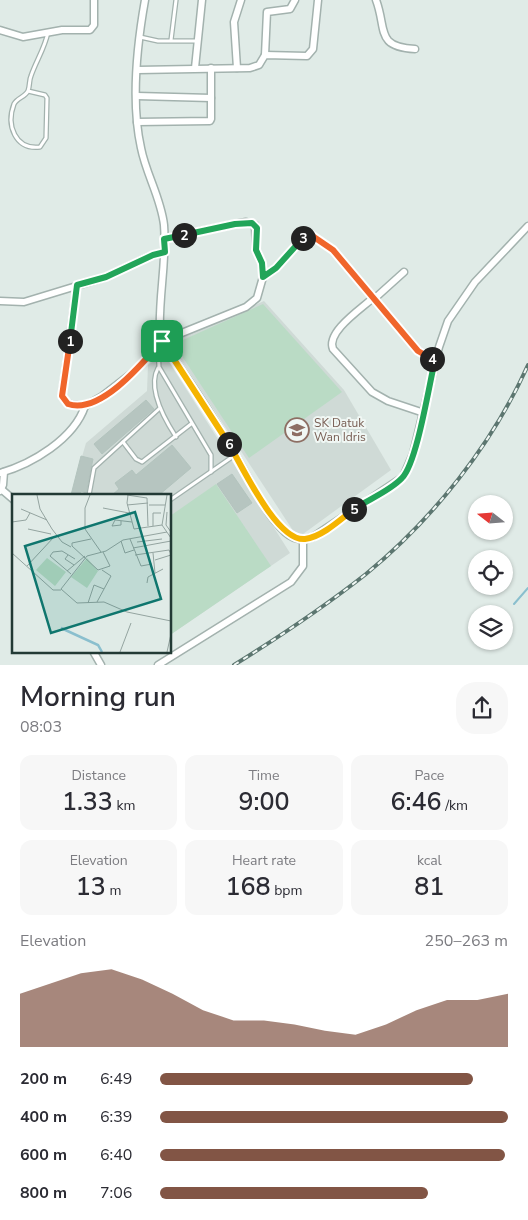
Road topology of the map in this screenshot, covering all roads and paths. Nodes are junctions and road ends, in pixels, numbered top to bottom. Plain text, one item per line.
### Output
1 (94, 0) edge
2 (145, 0) edge
3 (176, 0) edge
4 (202, 0) edge
5 (241, 0) edge
6 (295, 0) edge
7 (318, 0) edge
8 (376, 0) edge
9 (0, 30) edge
10 (48, 31) junction
11 (140, 37) junction
12 (171, 40) junction
13 (196, 41) junction
14 (415, 49) dead end
15 (265, 55) junction
16 (195, 68) junction
17 (211, 68) junction
18 (237, 68) junction
19 (138, 70) junction
20 (28, 90) junction
21 (137, 96) junction
22 (211, 98) junction
23 (137, 122) junction
24 (528, 226) edge
25 (164, 239) junction
26 (165, 252) junction
27 (404, 272) dead end
28 (263, 277) junction
29 (77, 285) junction
30 (373, 298) junction
31 (0, 301) edge
32 (160, 344) junction
33 (435, 360) junction
34 (159, 367) junction
35 (85, 406) junction
36 (160, 408) junction
37 (424, 413) junction
38 (191, 424) junction
39 (176, 437) junction
40 (122, 442) junction
41 (235, 454) junction
42 (211, 472) junction
43 (2, 473) edge
44 (1, 490) edge
45 (89, 494) edge
46 (12, 498) edge
47 (171, 499) edge
48 (303, 539) junction
49 (93, 652) edge
50 (101, 665) edge
51 (158, 665) edge

1 - 10 street
2 - 11 street
3 - 12 lane
4 - 13 street
5 - 18 street
6 - 15 street
7 - 15 street
8 - 14 street
9 - 10 street
10 - 20 lane
11 - 12 lane
11 - 19 street
12 - 13 lane
13 - 16 street
15 - 18 street
16 - 17 street
16 - 19 street
17 - 18 street
17 - 22 street
19 - 21 street
20 - 20 lane
21 - 22 street
21 - 23 street
22 - 23 street
23 - 25 street
24 - 33 street
25 - 26 street
25 - 28 street
26 - 29 street
26 - 32 street
27 - 30 street
28 - 30 street
28 - 32 street
29 - 31 street
29 - 35 street
30 - 33 street
30 - 37 street
32 - 34 lane
32 - 35 street
32 - 41 street
33 - 37 street
34 - 36 lane
34 - 38 lane
35 - 43 street
36 - 39 lane
36 - 40 lane
37 - 48 street
38 - 39 lane
38 - 42 lane
39 - 40 lane
40 - 45 lane
41 - 42 lane
41 - 48 street
42 - 47 lane
43 - 44 street
44 - 46 street
48 - 51 street
49 - 50 street

